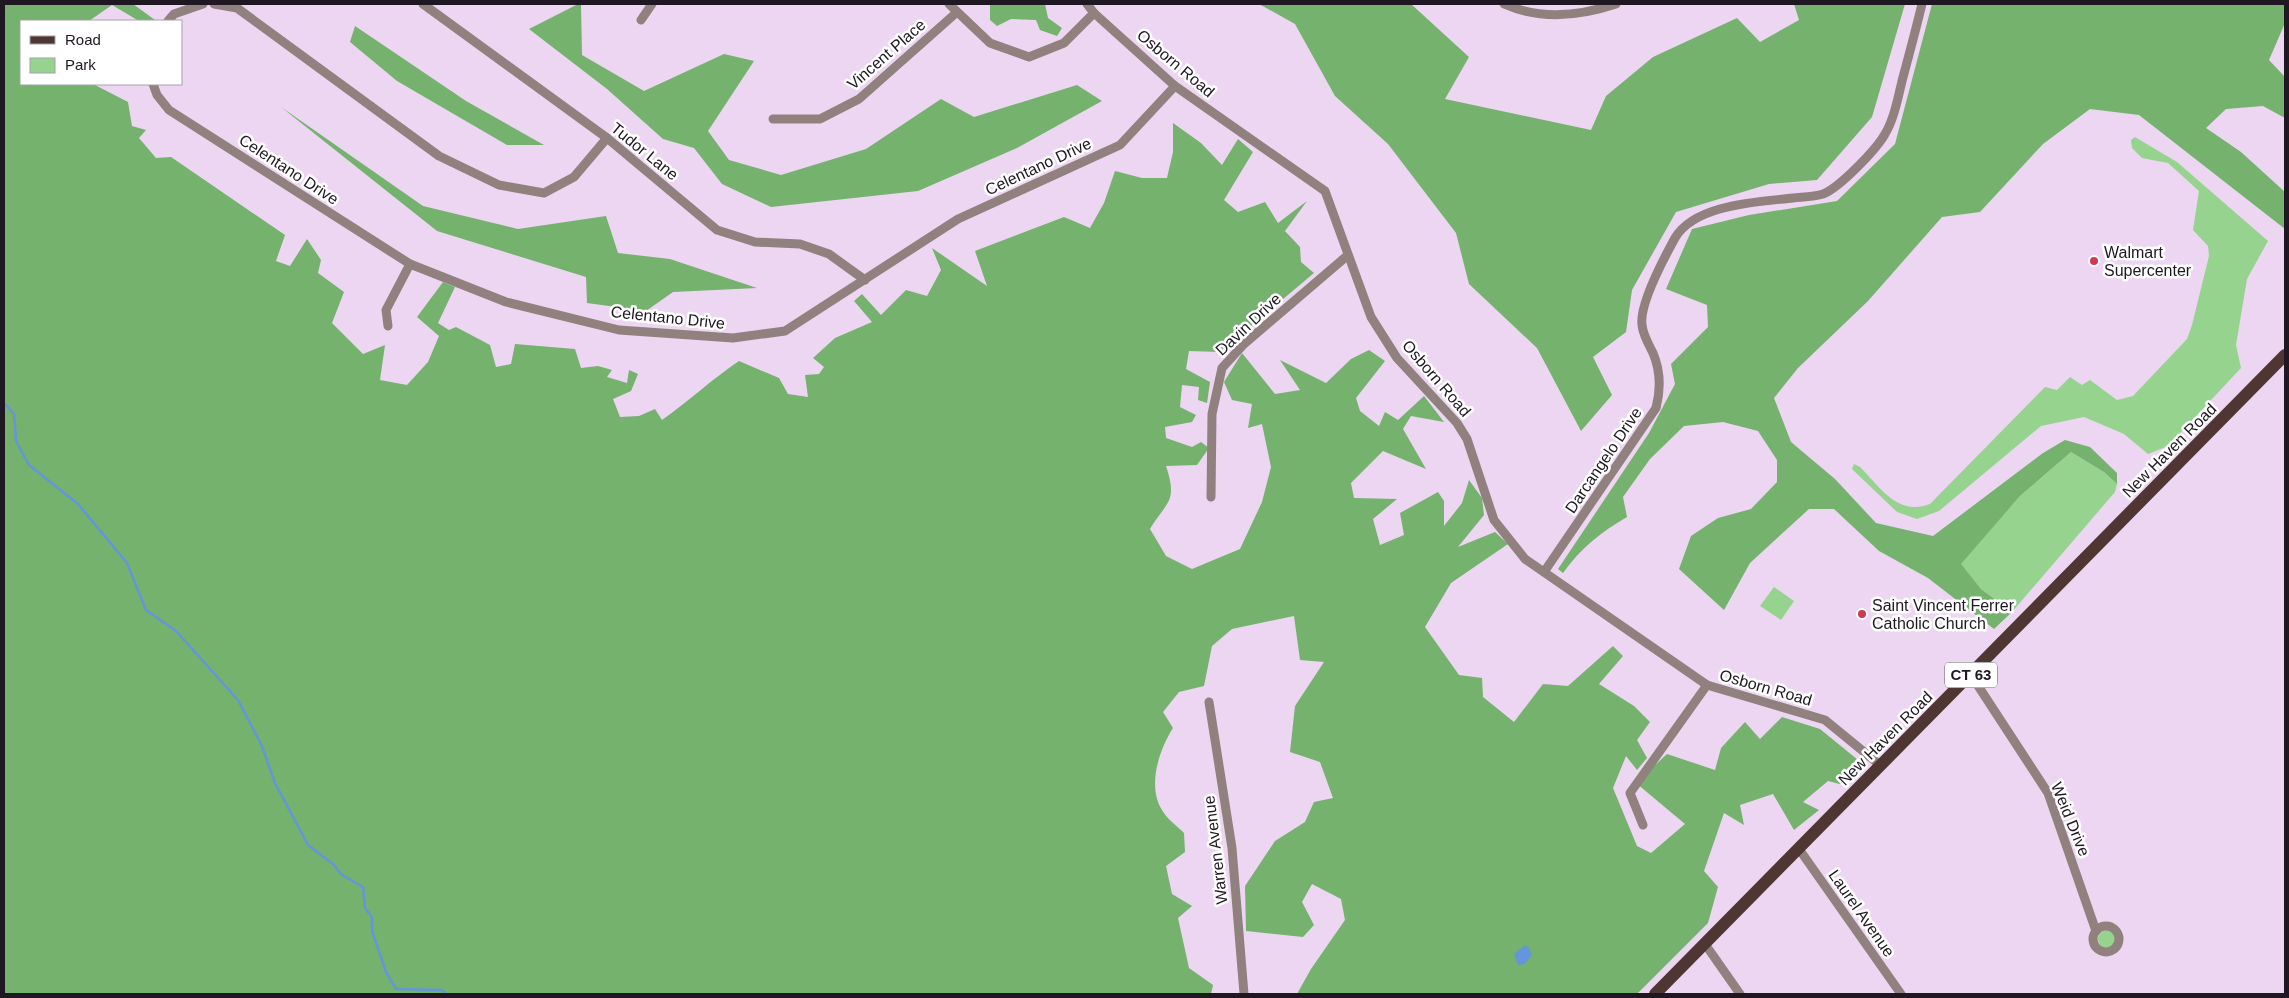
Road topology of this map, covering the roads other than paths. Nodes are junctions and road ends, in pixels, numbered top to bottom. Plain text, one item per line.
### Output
1 (203, 4) edge
2 (214, 4) edge
3 (423, 4) edge
4 (652, 4) edge
5 (949, 4) edge
6 (1087, 4) edge
7 (1504, 4) edge
8 (1616, 4) edge
9 (1922, 4) edge
10 (956, 12) junction
11 (1094, 13) junction
12 (169, 20) edge
13 (641, 20) dead end
14 (153, 85) edge
15 (1175, 86) junction
16 (773, 119) dead end
17 (607, 138) junction
18 (1348, 255) junction
19 (410, 264) junction
20 (865, 280) junction
21 (388, 326) dead end
22 (2285, 355) edge
23 (1211, 497) dead end
24 (1544, 572) junction
25 (1971, 675) junction
26 (1707, 685) junction
27 (1210, 702) dead end
28 (1880, 765) junction
29 (1643, 824) dead end
30 (1799, 849) junction
31 (2096, 931) dead end
32 (1705, 944) junction
33 (1244, 994) edge
34 (1655, 994) edge
35 (1740, 994) edge
36 (1901, 994) edge

1 - 12 street
2 - 17 street
3 - 17 street, Tudor Lane
4 - 13 street
5 - 10 street
6 - 11 street, Osborn Road
7 - 8 street
9 - 24 street, Darcangelo Drive
10 - 11 street
10 - 16 street, Vincent Place
11 - 15 street, Osborn Road
14 - 19 street, Celentano Drive
15 - 18 street, Osborn Road
15 - 20 street, Celentano Drive
17 - 20 street, Tudor Lane
18 - 23 street, Davin Drive
18 - 24 street, Osborn Road
19 - 20 street, Celentano Drive
19 - 21 street
22 - 25 main road, New Haven Road / CT 63
24 - 26 street, Osborn Road
25 - 28 main road, New Haven Road / CT 63
25 - 31 street, Weid Drive
26 - 28 street, Osborn Road
26 - 29 street
27 - 33 street, Warren Avenue
28 - 30 main road, New Haven Road / CT 63
30 - 32 main road, New Haven Road / CT 63
30 - 36 street, Laurel Avenue
32 - 34 main road, New Haven Road / CT 63
32 - 35 street

